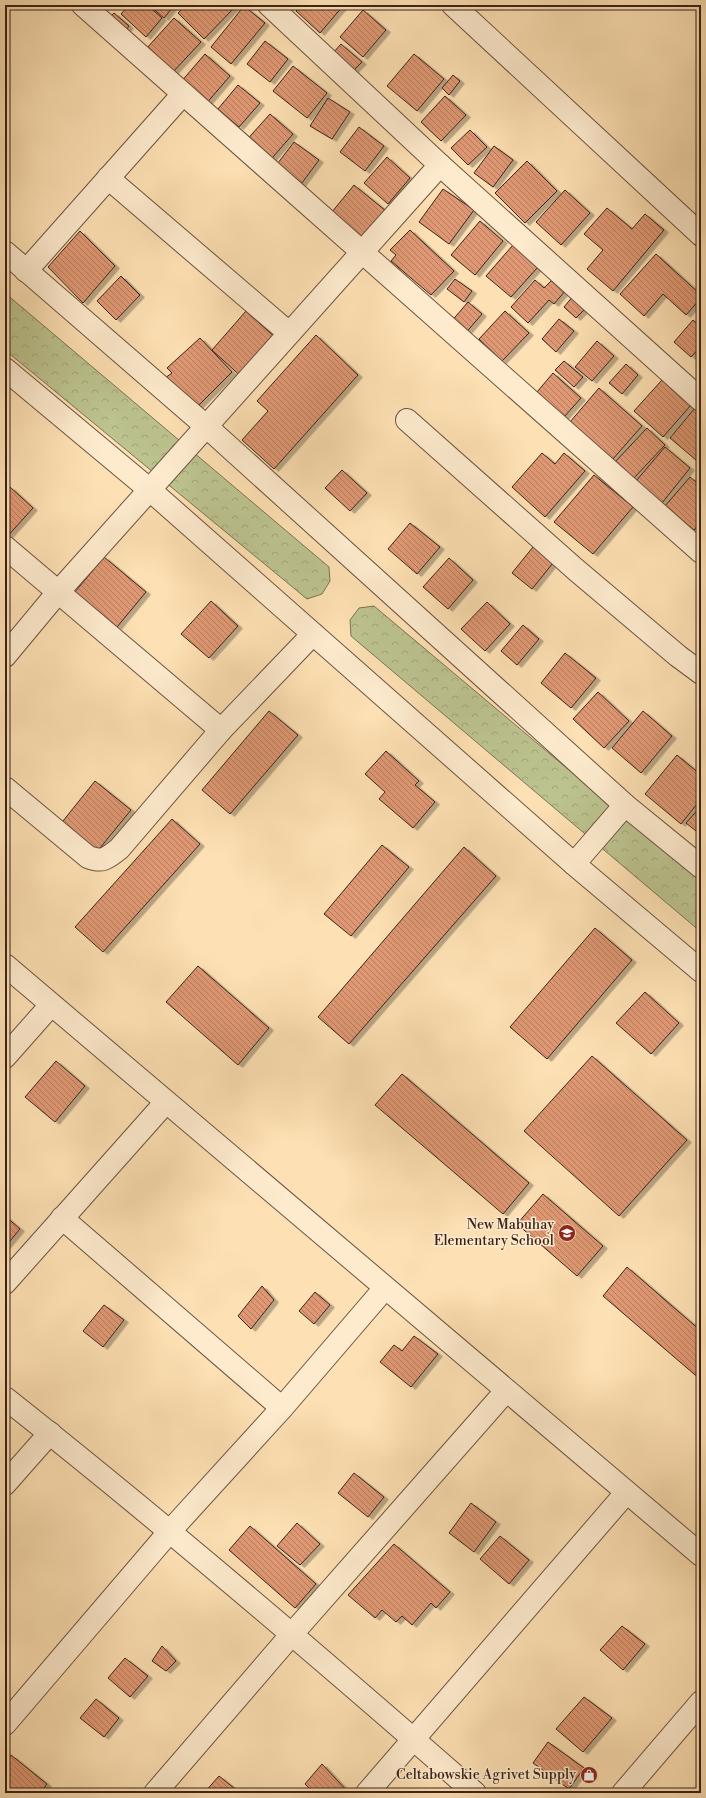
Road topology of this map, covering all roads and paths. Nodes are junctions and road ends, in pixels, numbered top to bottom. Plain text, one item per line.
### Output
1 (83, 5) edge
2 (269, 5) edge
3 (453, 5) edge
4 (183, 94) junction
5 (440, 165) junction
6 (108, 178) junction
7 (701, 235) edge
8 (5, 252) edge
9 (362, 253) junction
10 (26, 270) junction
11 (289, 333) junction
12 (5, 369) edge
13 (701, 400) edge
14 (407, 420) dead end
15 (207, 427) junction
16 (150, 490) junction
17 (5, 547) edge
18 (701, 552) edge
19 (59, 591) junction
20 (313, 634) junction
21 (5, 656) edge
22 (701, 673) edge
23 (221, 730) junction
24 (5, 788) edge
25 (625, 805) junction
26 (574, 864) junction
27 (701, 867) edge
28 (5, 965) edge
29 (701, 971) edge
30 (51, 1005) junction
31 (5, 1057) edge
32 (166, 1102) junction
33 (62, 1218) junction
34 (5, 1283) edge
35 (385, 1288) junction
36 (506, 1391) junction
37 (5, 1398) edge
38 (282, 1408) junction
39 (50, 1433) junction
40 (5, 1484) edge
41 (626, 1492) junction
42 (170, 1531) junction
43 (701, 1555) edge
44 (292, 1634) junction
45 (701, 1702) edge
46 (5, 1724) edge
47 (414, 1740) junction
48 (155, 1793) edge
49 (367, 1793) edge
50 (475, 1793) edge
51 (623, 1793) edge

1 - 4 street
2 - 5 street
3 - 7 street
4 - 6 street
4 - 9 street
5 - 9 street
5 - 13 street
6 - 10 street
6 - 11 street
8 - 10 street
9 - 11 street
9 - 18 street
10 - 15 street
11 - 15 street
12 - 16 street
14 - 22 street
15 - 16 street
15 - 25 street
16 - 19 street
16 - 20 street
17 - 19 street
19 - 21 street
19 - 23 street
20 - 23 street
20 - 26 street
23 - 24 street
25 - 26 street
25 - 27 street
26 - 29 street
28 - 30 street
30 - 31 street
30 - 32 street
32 - 33 street
32 - 35 street
33 - 34 street
33 - 38 street
35 - 36 street
35 - 38 street
36 - 41 street
36 - 44 street
37 - 39 street
38 - 42 street
39 - 40 street
39 - 42 street
41 - 43 street
41 - 47 street
42 - 44 street
42 - 46 street
44 - 47 street
44 - 48 street
45 - 51 street
47 - 49 street
47 - 50 street

